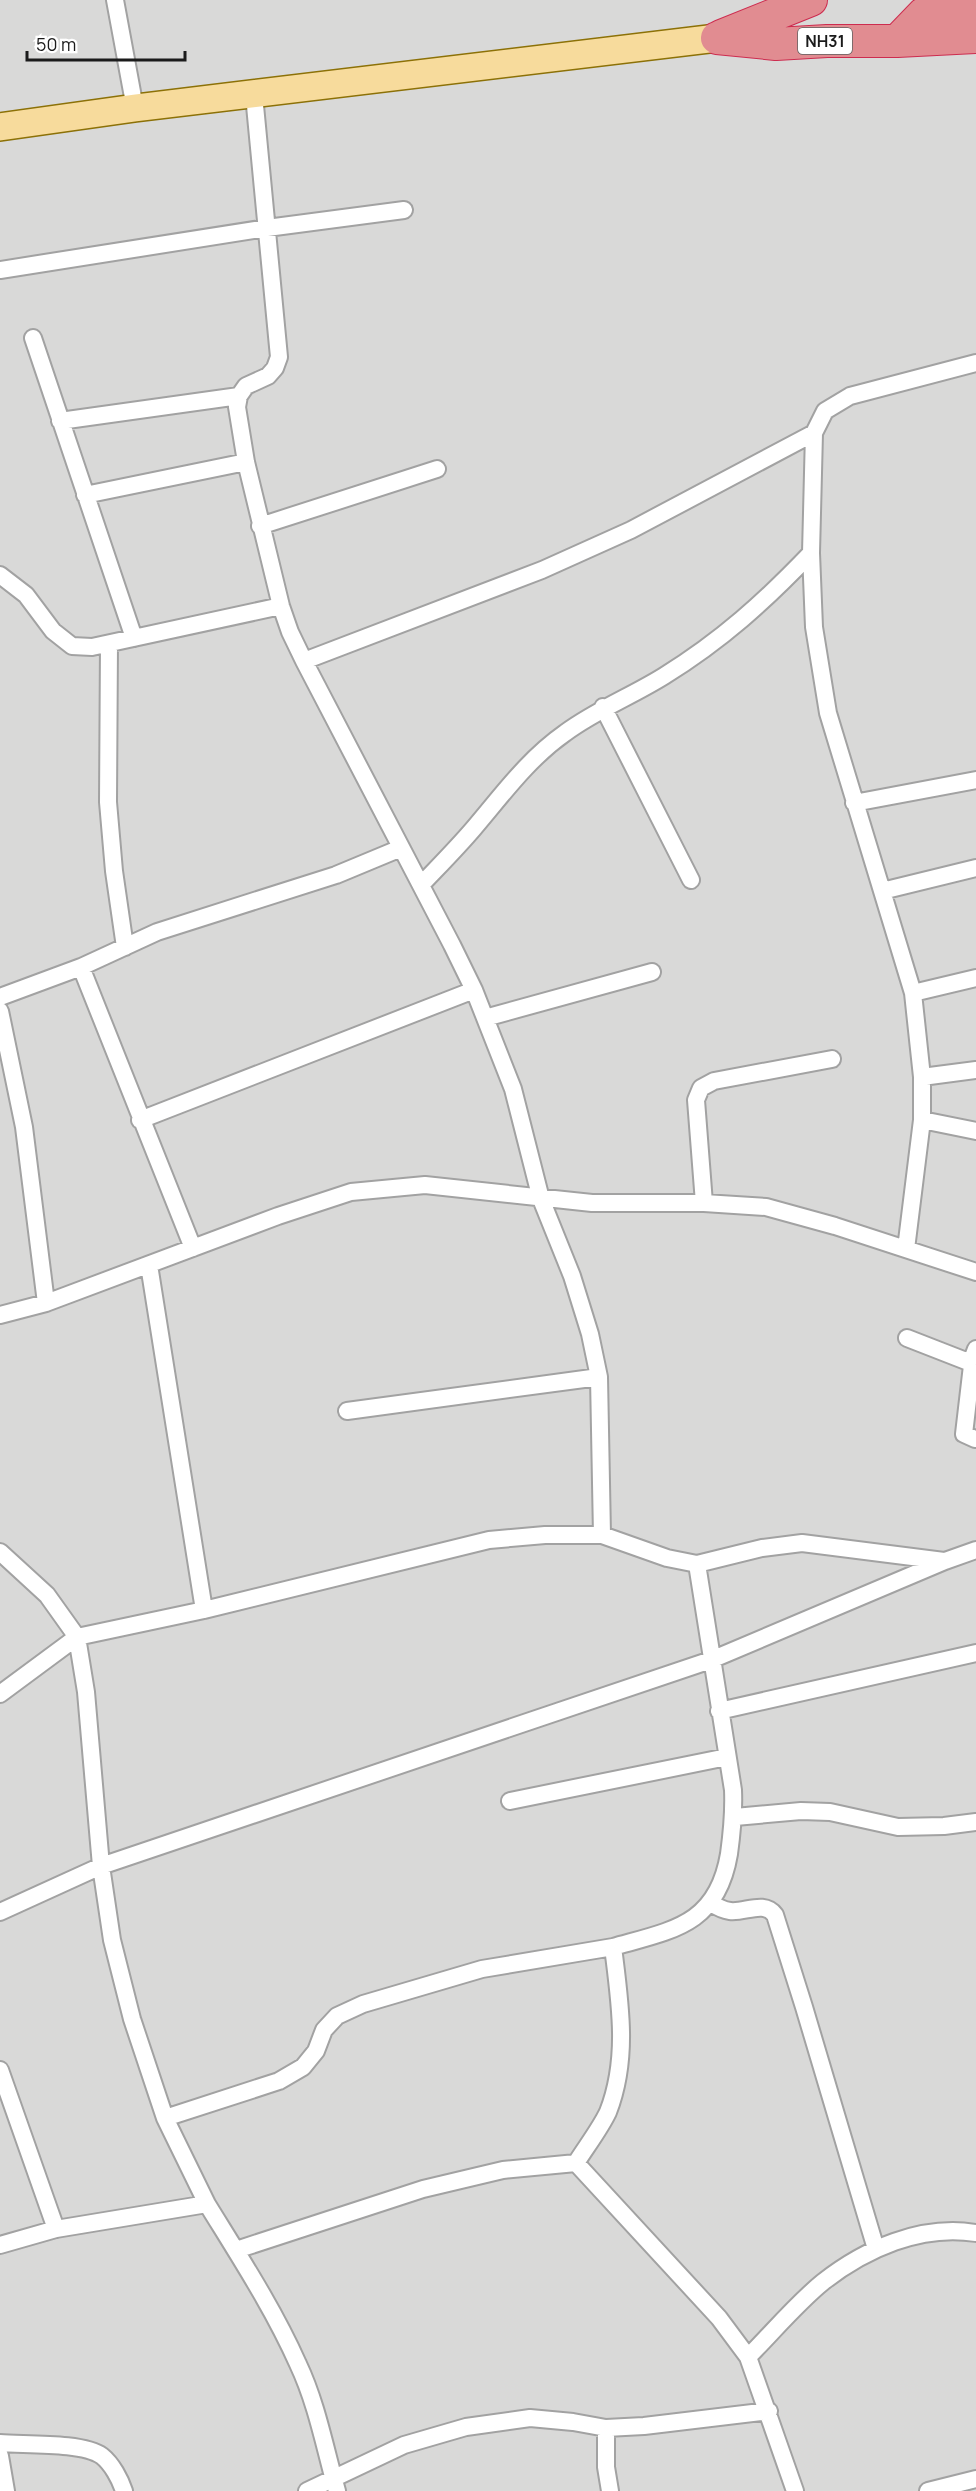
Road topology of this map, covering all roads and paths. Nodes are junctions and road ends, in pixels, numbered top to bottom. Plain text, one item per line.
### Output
1 (115, 0) edge
2 (811, 0) edge
3 (827, 0) edge
4 (920, 7) edge
5 (976, 11) edge
6 (976, 37) edge
7 (717, 38) junction
8 (827, 41) junction
9 (897, 41) junction
10 (254, 95) junction
11 (135, 108) junction
12 (0, 127) edge
13 (404, 210) dead end
14 (267, 228) junction
15 (0, 270) edge
16 (33, 338) dead end
17 (976, 363) edge
18 (239, 396) junction
19 (60, 421) junction
20 (814, 433) junction
21 (246, 462) junction
22 (437, 469) dead end
23 (85, 495) junction
24 (260, 526) junction
25 (811, 553) junction
26 (0, 575) edge
27 (281, 606) junction
28 (134, 638) junction
29 (109, 644) junction
30 (304, 661) junction
31 (603, 708) junction
32 (976, 780) edge
33 (854, 803) junction
34 (401, 848) junction
35 (976, 868) edge
36 (691, 880) dead end
37 (421, 885) junction
38 (882, 891) junction
39 (126, 947) junction
40 (81, 967) junction
41 (652, 972) dead end
42 (976, 978) edge
43 (474, 990) junction
44 (913, 993) junction
45 (0, 997) edge
46 (0, 1011) edge
47 (485, 1018) junction
48 (832, 1059) dead end
49 (976, 1070) edge
50 (922, 1077) junction
51 (140, 1120) junction
52 (922, 1120) junction
53 (976, 1131) edge
54 (541, 1199) junction
55 (704, 1203) junction
56 (193, 1248) junction
57 (906, 1249) junction
58 (149, 1265) junction
59 (976, 1272) edge
60 (45, 1303) junction
61 (0, 1315) edge
62 (907, 1338) dead end
63 (975, 1353) edge
64 (973, 1376) edge
65 (599, 1377) junction
66 (347, 1411) dead end
67 (975, 1439) edge
68 (602, 1535) junction
69 (976, 1550) edge
70 (0, 1552) edge
71 (945, 1561) junction
72 (697, 1564) junction
73 (204, 1610) junction
74 (77, 1637) junction
75 (976, 1653) edge
76 (711, 1660) junction
77 (0, 1694) edge
78 (719, 1711) junction
79 (728, 1757) junction
80 (510, 1801) dead end
81 (735, 1817) junction
82 (976, 1822) edge
83 (101, 1866) junction
84 (711, 1904) junction
85 (0, 1912) edge
86 (613, 1947) junction
87 (0, 2070) edge
88 (165, 2118) junction
89 (576, 2163) junction
90 (207, 2204) junction
91 (56, 2229) junction
92 (976, 2233) edge
93 (0, 2245) edge
94 (876, 2249) junction
95 (236, 2250) junction
96 (748, 2357) junction
97 (769, 2411) junction
98 (606, 2428) junction
99 (0, 2443) edge
100 (0, 2456) edge
101 (976, 2479) edge
102 (336, 2486) edge
103 (6, 2491) edge
104 (124, 2491) edge
105 (307, 2491) edge
106 (610, 2491) edge
107 (795, 2491) edge
108 (928, 2491) edge

1 - 11 street
2 - 7 highway, NH31
3 - 8 highway, NH31
4 - 5 highway
4 - 9 highway
6 - 9 highway
7 - 8 highway, NH31
7 - 10 main road
8 - 9 highway, NH31
10 - 11 main road
10 - 14 street
11 - 12 main road
13 - 14 street
14 - 15 street
14 - 18 street
16 - 19 street
17 - 20 street
18 - 19 street
18 - 21 street
19 - 23 street
20 - 25 street
20 - 30 street
21 - 23 street
21 - 24 street
22 - 24 street
23 - 28 street
24 - 27 street
25 - 31 street
25 - 33 street
26 - 29 street
27 - 28 street
27 - 30 street
28 - 29 street
29 - 39 street
30 - 34 street
31 - 36 street
31 - 37 street
32 - 33 street
33 - 38 street
34 - 37 street
34 - 39 street
35 - 38 street
37 - 43 street
38 - 44 street
39 - 40 street
40 - 45 street
40 - 51 street
41 - 47 street
42 - 44 street
43 - 47 street
43 - 51 street
44 - 50 street
46 - 60 street
47 - 54 street
48 - 55 street
49 - 50 street
50 - 52 street
51 - 56 street
52 - 53 street
52 - 57 street
54 - 55 street
54 - 56 street
54 - 65 street
55 - 57 street
56 - 58 street
57 - 59 street
58 - 60 street
58 - 73 street
60 - 61 street
62 - 63 street
63 - 64 street
64 - 67 street
65 - 66 street
65 - 68 street
68 - 72 street
68 - 73 street
69 - 71 street
70 - 74 street
71 - 72 street
71 - 76 street
72 - 76 street
73 - 74 street
74 - 77 street
74 - 83 street
75 - 78 street
76 - 78 street
76 - 83 street
78 - 79 street
79 - 80 street
79 - 81 street
81 - 82 street
81 - 84 street
83 - 85 street
83 - 88 street
84 - 86 street
84 - 94 street
86 - 88 street
86 - 89 street
87 - 91 street
88 - 90 street
89 - 95 street
89 - 96 street
90 - 91 street
90 - 95 street
91 - 93 street
92 - 94 street
94 - 96 street
95 - 102 street
96 - 97 street
97 - 98 street
97 - 107 street
98 - 102 street
98 - 106 street
99 - 104 street
100 - 103 street
101 - 108 street
102 - 105 street

